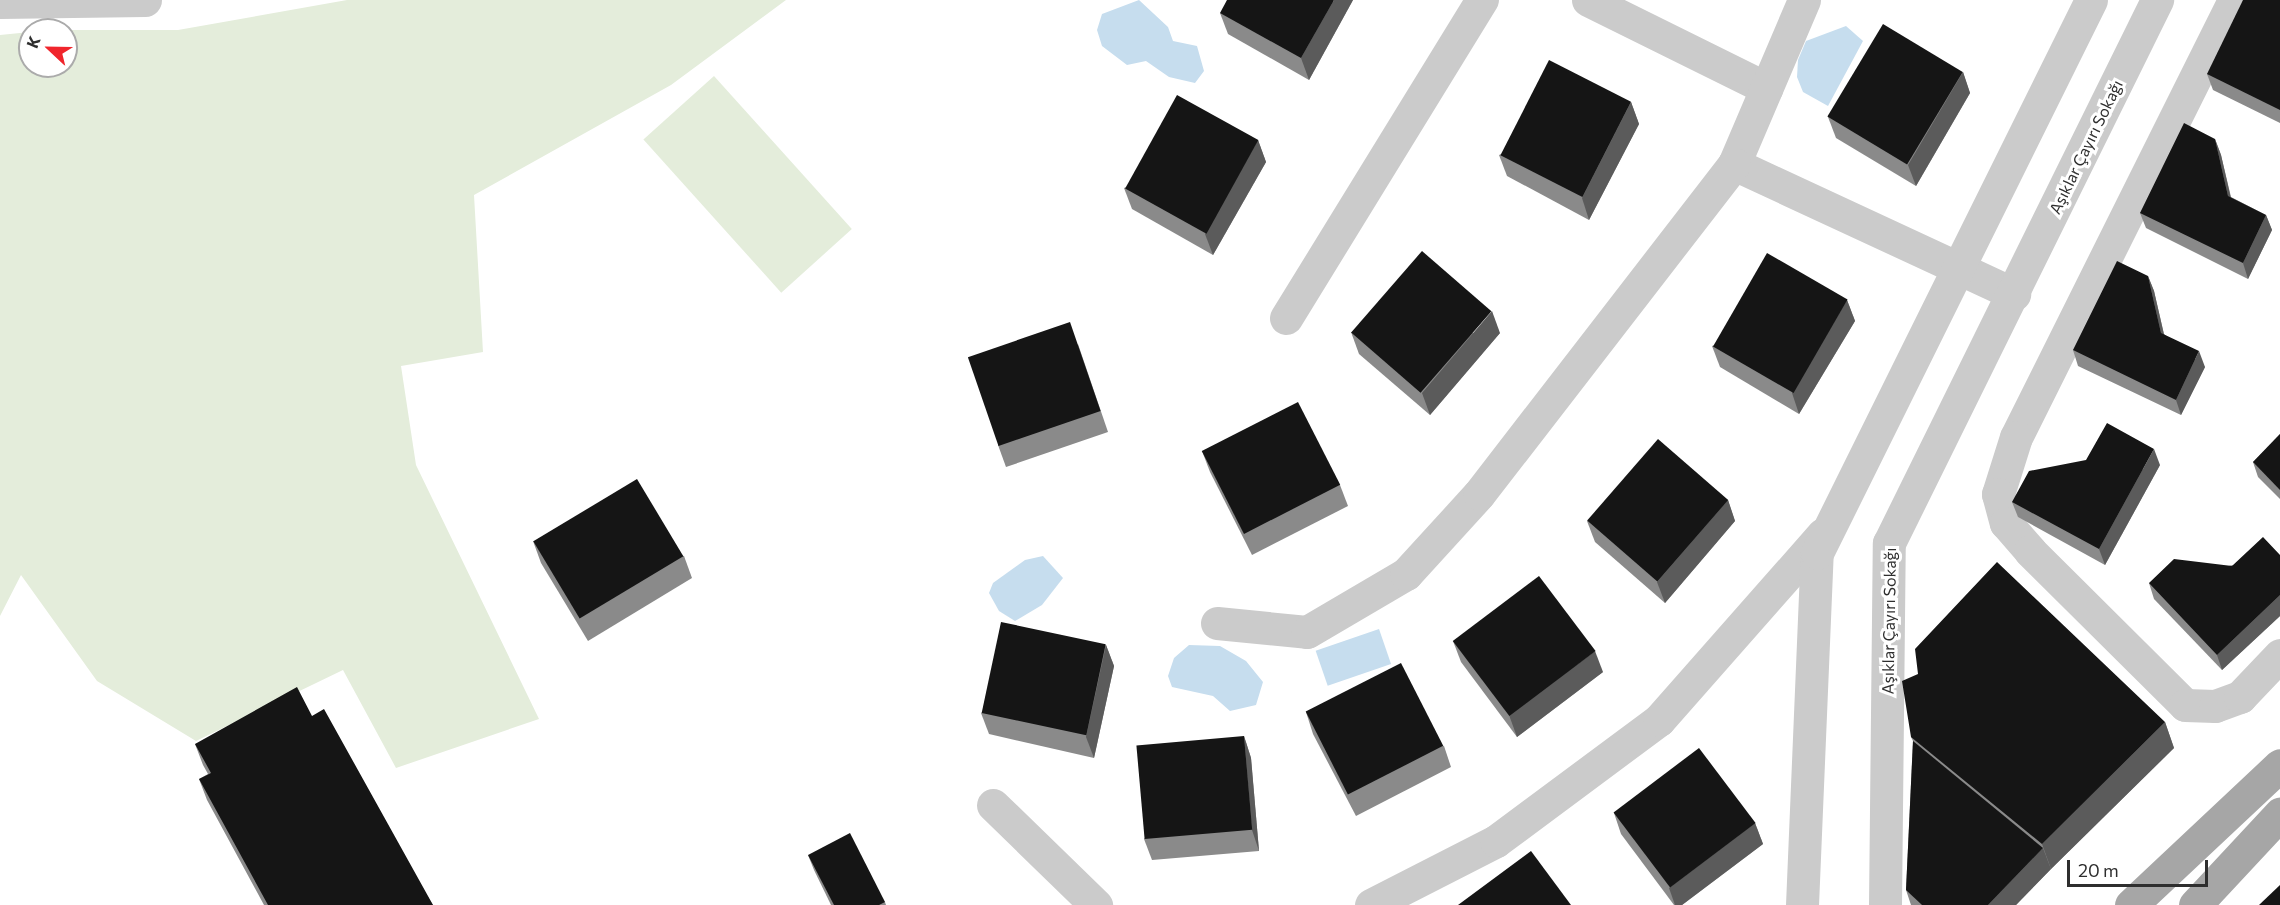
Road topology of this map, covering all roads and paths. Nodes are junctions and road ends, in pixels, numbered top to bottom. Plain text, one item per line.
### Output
1 (145, 0) edge
2 (1482, 0) edge
3 (1588, 0) edge
4 (1804, 0) edge
5 (2091, 0) edge
6 (2157, 0) edge
7 (2234, 0) edge
8 (0, 2) edge
9 (1766, 88) junction
10 (1734, 164) junction
11 (1971, 270) junction
12 (2014, 294) junction
13 (1286, 318) dead end
14 (1830, 525) junction
15 (1218, 623) dead end
16 (2280, 655) edge
17 (2280, 765) edge
18 (993, 805) dead end
19 (2280, 814) edge
20 (1096, 905) edge
21 (1371, 905) edge
22 (1802, 905) edge
23 (1885, 905) edge
24 (2131, 905) edge
25 (2195, 905) edge

1 - 8 street
2 - 13 street
3 - 9 street
4 - 9 street
5 - 11 street
6 - 12 street, Aşıklar Çayırı Sokağı
7 - 16 street
9 - 10 street
10 - 11 street
10 - 15 street
11 - 12 street
11 - 14 street
12 - 23 street, Aşıklar Çayırı Sokağı
14 - 21 street
14 - 22 street
17 - 24 main road
18 - 20 street
19 - 25 main road

